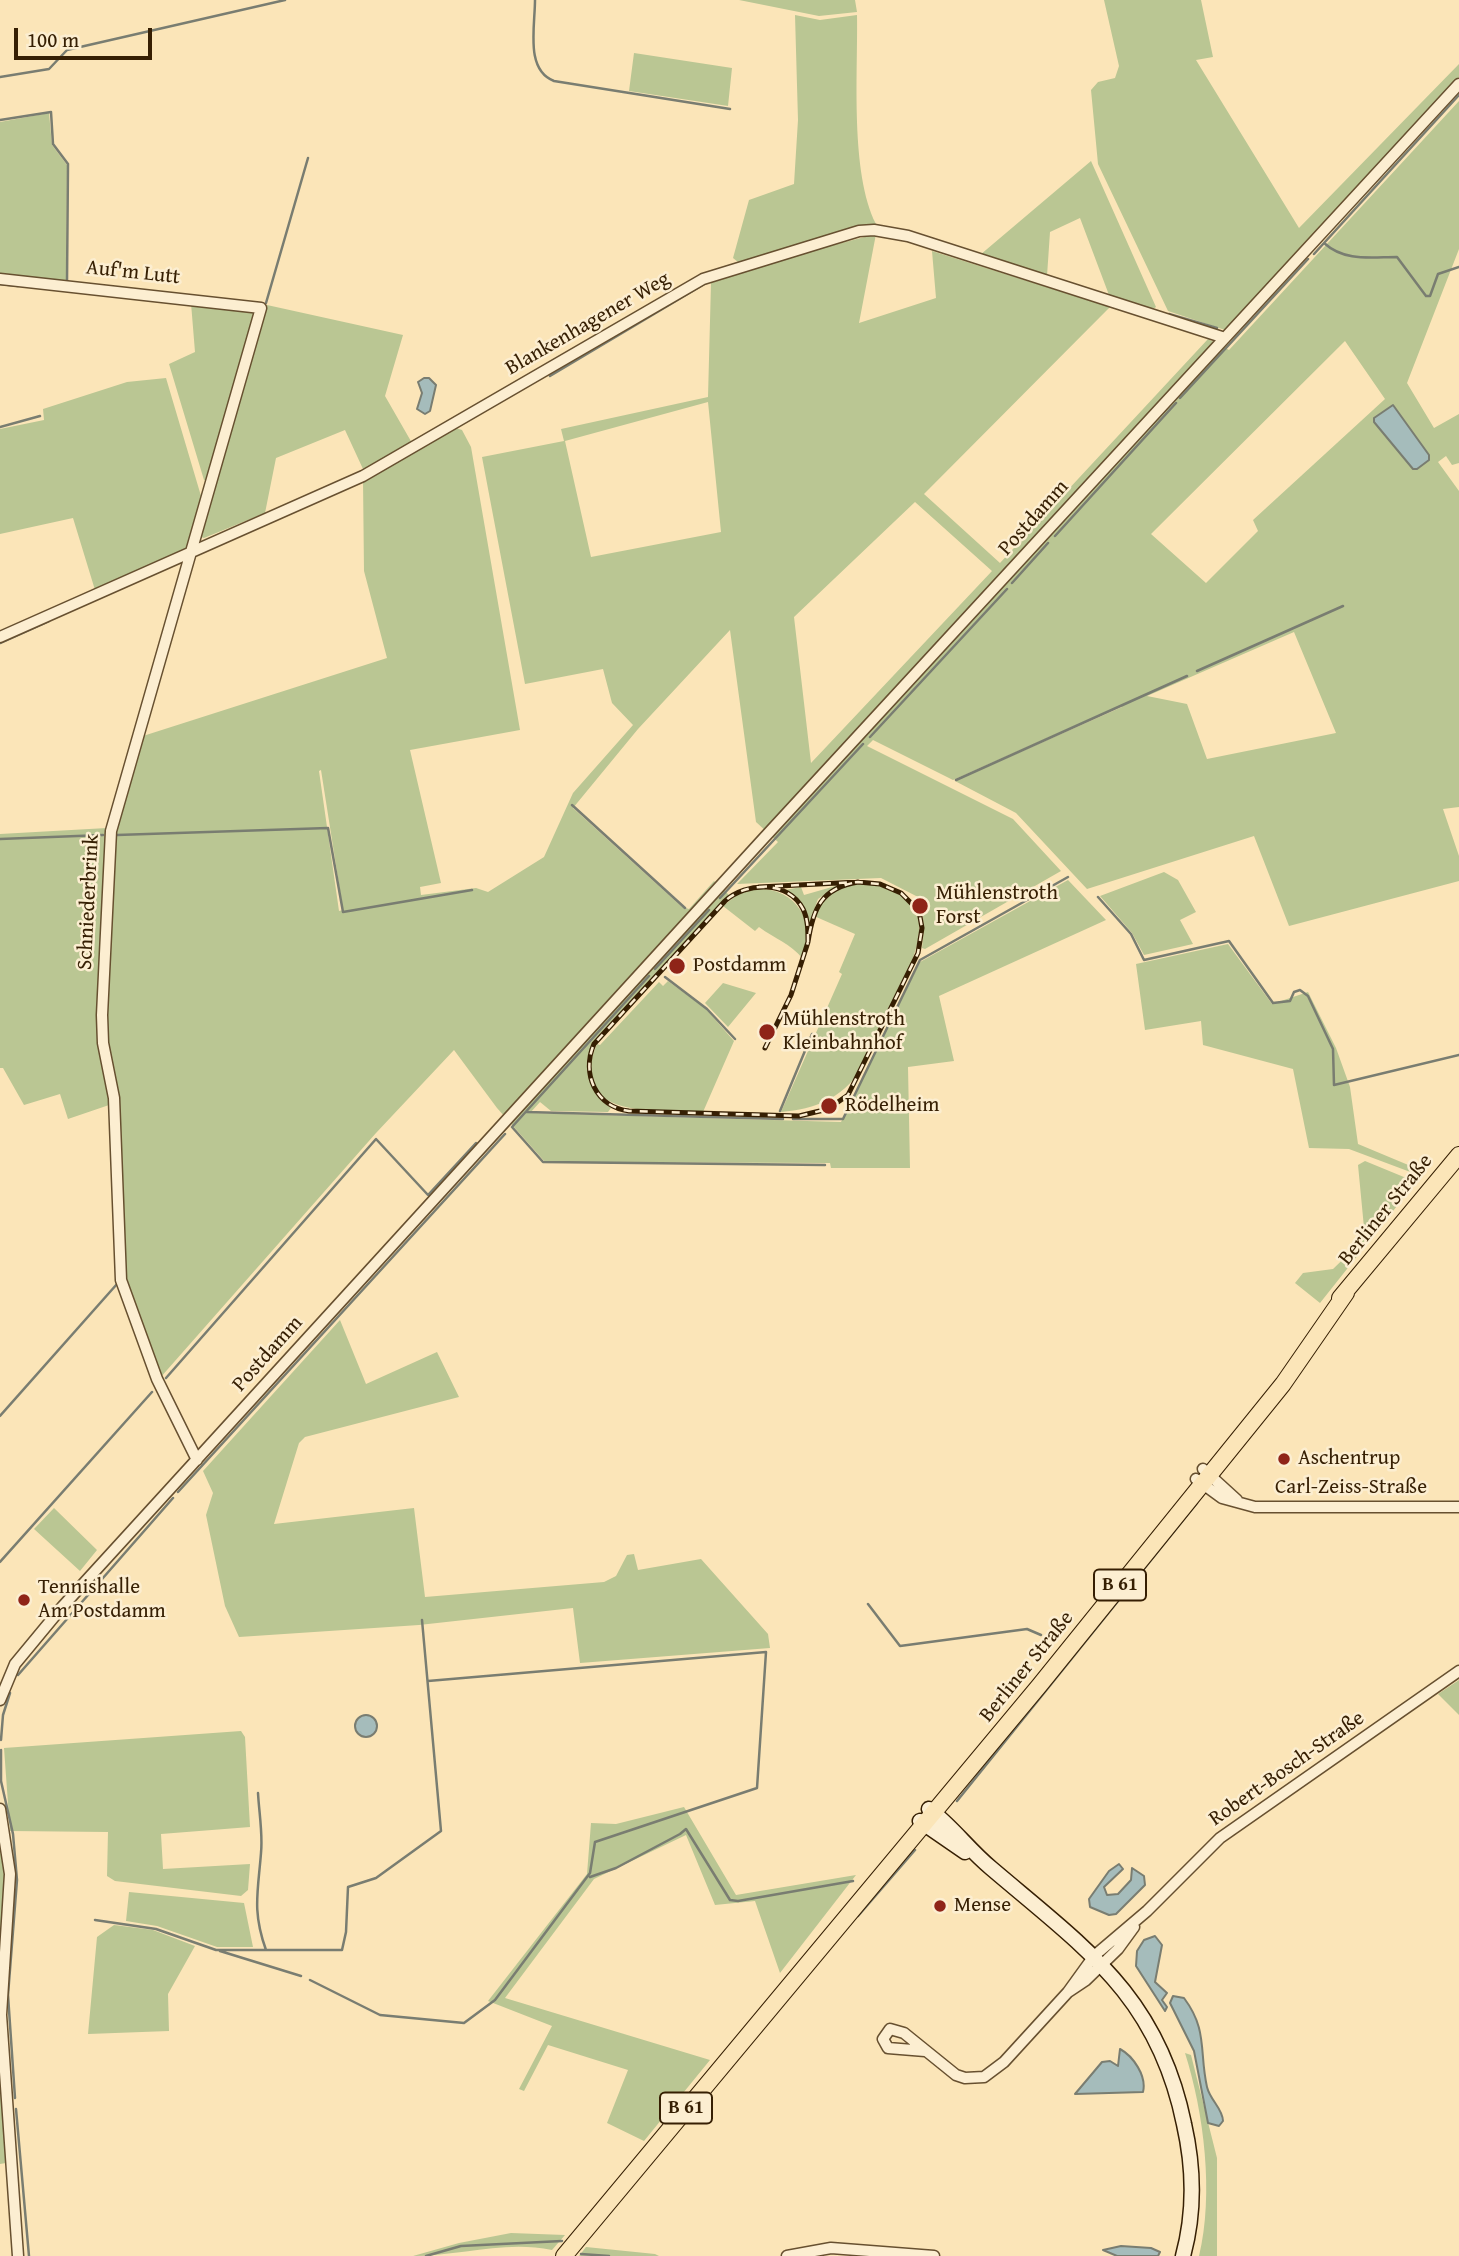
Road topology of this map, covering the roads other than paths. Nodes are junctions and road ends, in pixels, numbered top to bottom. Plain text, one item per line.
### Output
1 (1459, 84) edge
2 (0, 279) edge
3 (261, 308) joint
4 (1224, 338) junction
5 (192, 551) junction
6 (0, 637) edge
7 (1459, 1154) edge
8 (197, 1460) junction
9 (1203, 1476) junction
10 (1459, 1507) edge
11 (1459, 1671) edge
12 (0, 1700) edge
13 (0, 1809) edge
14 (927, 1817) junction
15 (1098, 1960) junction
16 (926, 2051) dead end
17 (18, 2256) edge
18 (564, 2256) edge
19 (787, 2256) edge
20 (934, 2256) edge
21 (1184, 2256) edge

1 - 4 street, Postdamm
2 - 3 street, Auf'm Lutt
3 - 5 street, Schniederbrink
4 - 5 street, Blankenhagener Weg
4 - 8 street, Postdamm
5 - 6 street, Blankenhagener Weg
5 - 8 street, Schniederbrink
7 - 9 main road, Berliner Straße / B 61
8 - 12 street, Postdamm
9 - 10 street, Carl-Zeiss-Straße
9 - 14 main road, Berliner Straße / B 61
11 - 15 street, Robert-Bosch-Straße
13 - 17 street
14 - 15 main road
14 - 18 main road, Berliner Straße / B 61
15 - 16 street, Robert-Bosch-Straße
15 - 21 main road
19 - 20 street

